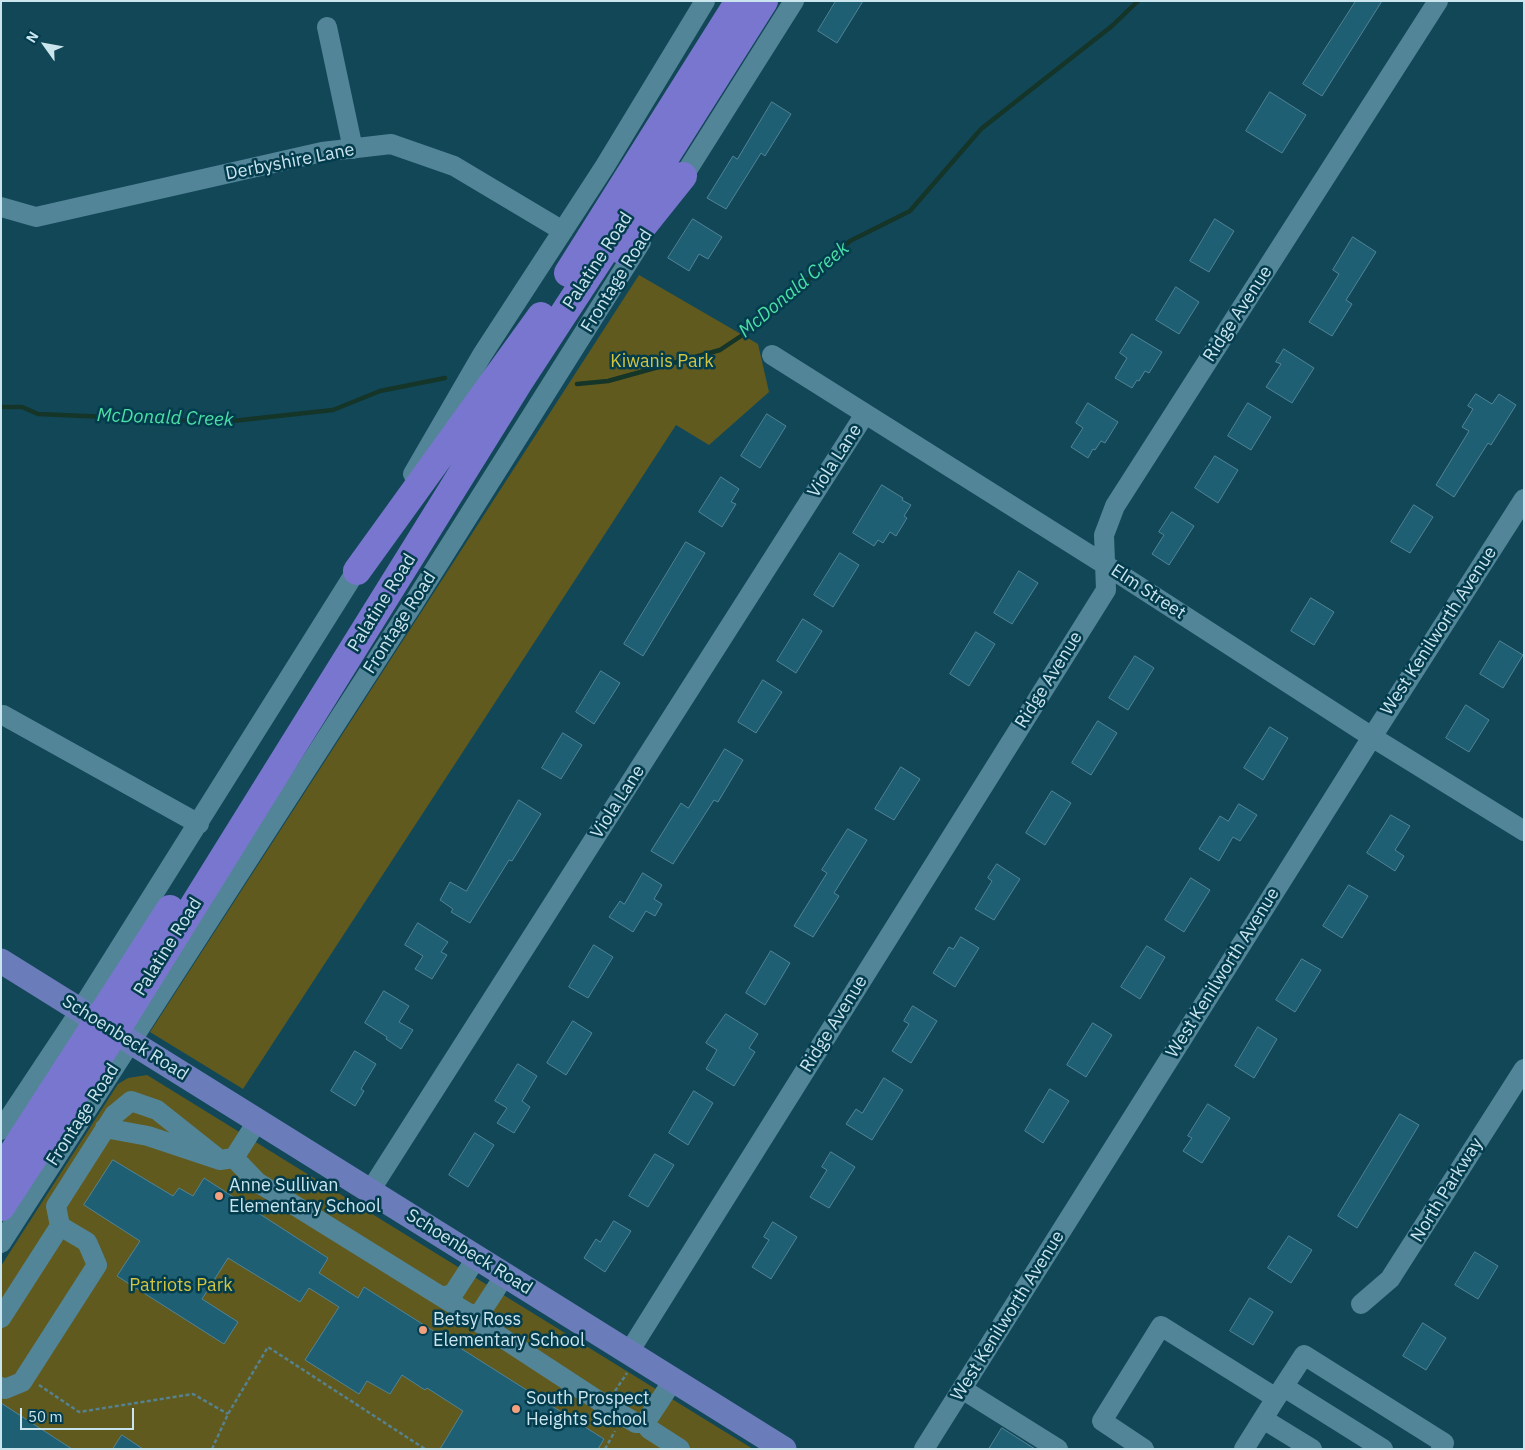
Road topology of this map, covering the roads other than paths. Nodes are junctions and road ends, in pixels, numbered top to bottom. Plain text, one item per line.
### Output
1 (705, 1) edge
2 (739, 1) edge
3 (764, 1) edge
4 (794, 1) edge
5 (1438, 1) edge
6 (327, 27) dead end
7 (353, 149) junction
8 (683, 176) junction
9 (1, 207) edge
10 (563, 231) junction
11 (542, 314) junction
12 (772, 355) dead end
13 (519, 382) junction
14 (865, 414) junction
15 (1524, 499) edge
16 (1104, 564) junction
17 (357, 571) junction
18 (1, 715) edge
19 (1372, 737) junction
20 (199, 824) junction
21 (1524, 831) edge
22 (1, 961) edge
23 (106, 1026) junction
24 (1524, 1069) edge
25 (258, 1120) junction
26 (105, 1128) junction
27 (1, 1130) edge
28 (227, 1159) junction
29 (1, 1171) edge
30 (370, 1191) junction
31 (1, 1207) edge
32 (60, 1226) junction
33 (1, 1243) edge
34 (477, 1257) junction
35 (505, 1274) junction
36 (442, 1297) junction
37 (1361, 1304) dead end
38 (479, 1315) junction
39 (1, 1318) edge
40 (629, 1352) junction
41 (674, 1379) junction
42 (1, 1387) edge
43 (962, 1389) junction
44 (1280, 1392) junction
45 (1263, 1419) junction
46 (645, 1423) junction
47 (1443, 1446) edge
48 (680, 1449) edge
49 (784, 1449) edge
50 (924, 1449) edge
51 (1058, 1449) edge
52 (1144, 1449) edge
53 (1244, 1449) edge
54 (1312, 1449) edge
55 (1383, 1449) edge

1 - 10 street, Frontage Road
2 - 11 highway, Palatine Road
3 - 13 highway, Palatine Road
4 - 8 street, Frontage Road
5 - 16 street, Ridge Avenue
6 - 7 street
7 - 9 street, Derbyshire Lane
7 - 10 street, Derbyshire Lane
8 - 13 highway
8 - 23 street, Frontage Road
10 - 17 street, Frontage Road
11 - 17 highway
11 - 23 highway, Palatine Road
12 - 14 street, Elm Street
13 - 23 highway, Palatine Road
14 - 16 street, Elm Street
14 - 30 street, Viola Lane
15 - 19 street, West Kenilworth Avenue
16 - 19 street, Elm Street
16 - 40 street, Ridge Avenue
17 - 20 street, Frontage Road
18 - 20 street
19 - 21 street, Elm Street
19 - 43 street, West Kenilworth Avenue
20 - 23 street, Frontage Road
22 - 23 main road, Schoenbeck Road
23 - 25 main road, Schoenbeck Road
23 - 27 street, Frontage Road
23 - 29 highway, Palatine Road
23 - 31 highway, Palatine Road
23 - 33 street, Frontage Road
24 - 37 street, North Parkway
25 - 28 street
25 - 30 main road, Schoenbeck Road
26 - 28 street
26 - 28 street
26 - 32 street
28 - 36 street
30 - 34 main road, Schoenbeck Road
32 - 39 street
32 - 42 street
34 - 35 main road, Schoenbeck Road
34 - 36 street
35 - 38 street
35 - 40 main road, Schoenbeck Road
36 - 38 street
38 - 46 street
40 - 41 main road, Schoenbeck Road
41 - 46 street
41 - 49 main road, Schoenbeck Road
43 - 50 street, West Kenilworth Avenue
43 - 51 street
44 - 45 street
44 - 47 street
44 - 52 street
44 - 55 street
45 - 53 street
45 - 54 street
46 - 48 street

